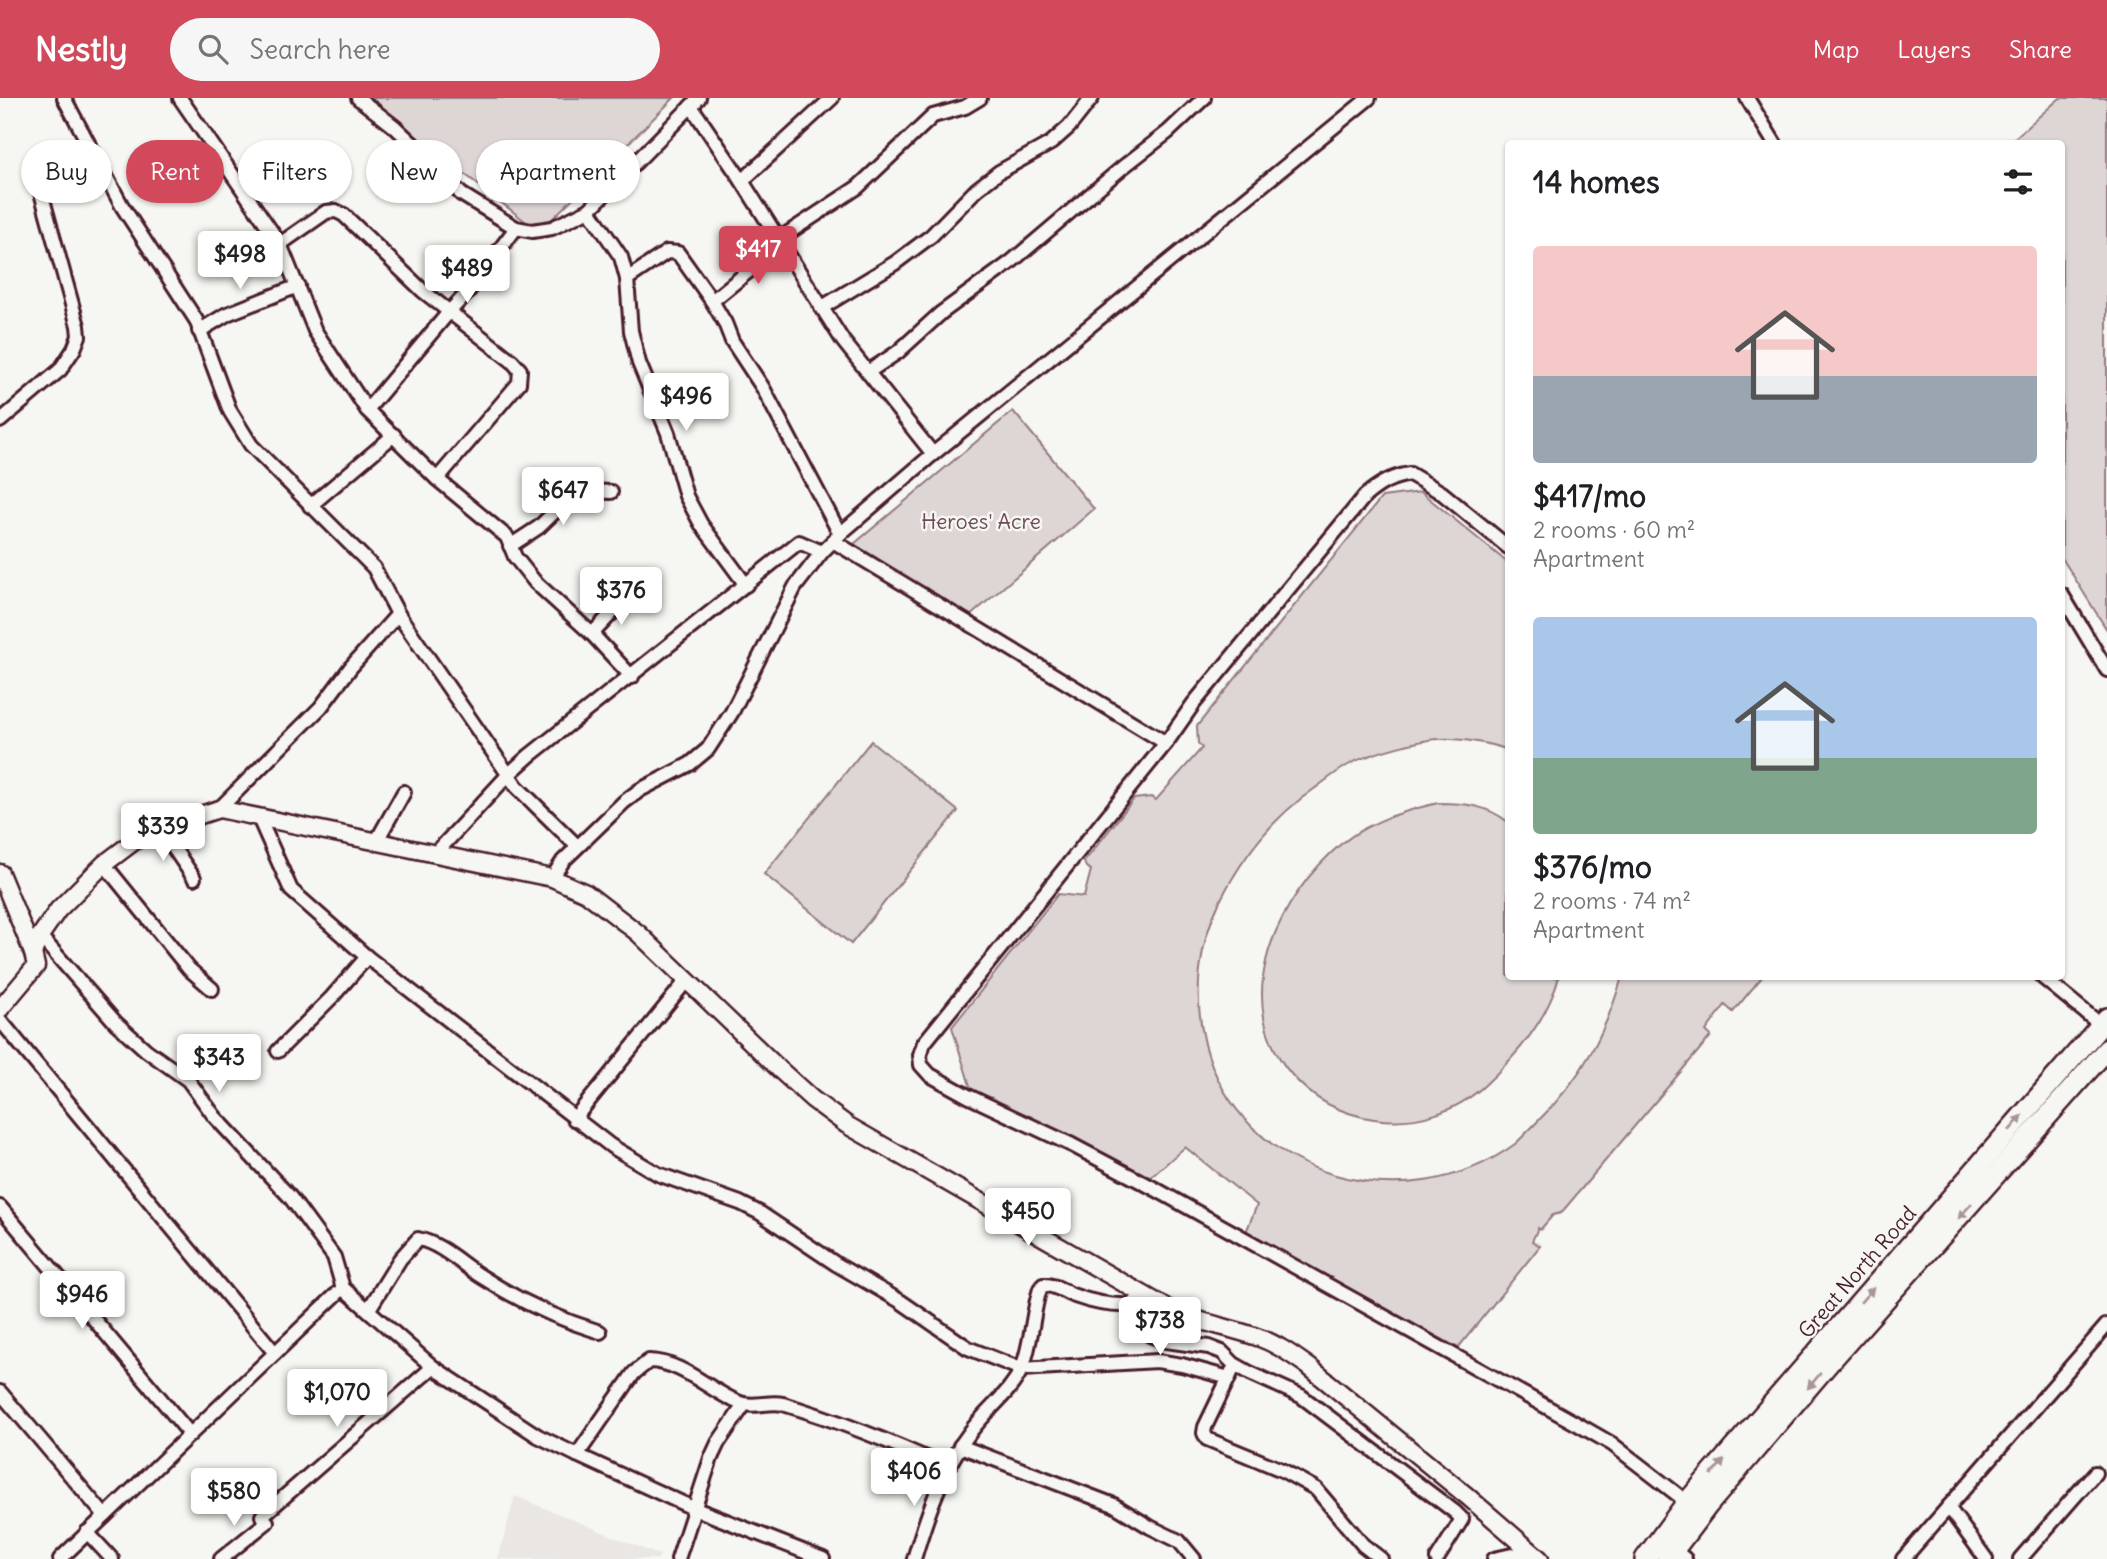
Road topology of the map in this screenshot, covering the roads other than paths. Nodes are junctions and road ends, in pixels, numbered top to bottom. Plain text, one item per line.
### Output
1 (64, 98) edge
2 (180, 98) edge
3 (358, 98) edge
4 (832, 98) edge
5 (980, 98) edge
6 (1092, 98) edge
7 (1369, 98) edge
8 (1747, 98) edge
9 (1197, 100) edge
10 (695, 102) edge
11 (1773, 140) edge
12 (742, 181) junction
13 (44, 203) edge
14 (589, 210) junction
15 (516, 228) junction
16 (780, 242) junction
17 (280, 244) junction
18 (627, 279) junction
19 (298, 286) junction
20 (712, 301) junction
21 (821, 307) junction
22 (449, 312) junction
23 (199, 331) junction
24 (868, 372) junction
25 (367, 410) junction
26 (0, 421) edge
27 (394, 435) junction
28 (933, 454) junction
29 (437, 479) junction
30 (611, 492) dead end
31 (310, 506) junction
32 (837, 538) junction
33 (1505, 545) edge
34 (510, 546) junction
35 (822, 552) junction
36 (746, 584) junction
37 (627, 597) dead end
38 (2065, 600) edge
39 (398, 614) junction
40 (592, 635) junction
41 (2107, 670) edge
42 (632, 677) junction
43 (1166, 743) junction
44 (509, 774) junction
45 (404, 792) dead end
46 (219, 809) junction
47 (259, 818) junction
48 (160, 828) junction
49 (376, 842) junction
50 (577, 846) junction
51 (435, 854) junction
52 (104, 864) junction
53 (0, 873) edge
54 (552, 877) junction
55 (194, 878) dead end
56 (40, 936) junction
57 (33, 953) junction
58 (367, 957) junction
59 (687, 980) junction
60 (2047, 980) edge
61 (212, 989) dead end
62 (0, 1009) edge
63 (0, 1020) edge
64 (2104, 1021) edge
65 (2107, 1049) edge
66 (278, 1051) dead end
67 (574, 1119) junction
68 (0, 1207) edge
69 (343, 1288) junction
70 (1136, 1300) junction
71 (369, 1309) junction
72 (2107, 1325) edge
73 (600, 1332) dead end
74 (275, 1353) junction
75 (1234, 1364) junction
76 (433, 1367) junction
77 (1021, 1369) junction
78 (1229, 1378) junction
79 (0, 1392) edge
80 (744, 1405) junction
81 (190, 1434) junction
82 (960, 1446) junction
83 (577, 1455) junction
84 (948, 1468) junction
85 (2095, 1472) dead end
86 (1687, 1502) junction
87 (1948, 1507) junction
88 (693, 1508) junction
89 (105, 1516) junction
90 (87, 1532) junction
91 (796, 1554) edge
92 (1535, 1555) edge
93 (1675, 1556) edge
94 (60, 1559) edge
95 (112, 1559) edge
96 (221, 1559) edge
97 (678, 1559) edge
98 (823, 1559) edge
99 (914, 1559) edge
100 (1194, 1559) edge
101 (1381, 1559) edge
102 (1437, 1559) edge
103 (1494, 1559) edge
104 (1645, 1559) edge
105 (1903, 1559) edge
106 (1986, 1559) edge
107 (2020, 1559) edge

1 - 23 street
2 - 17 street
3 - 15 street
4 - 12 street
5 - 16 street
6 - 21 street
7 - 28 street
8 - 11 street
9 - 24 street
10 - 12 street
10 - 14 street
12 - 16 street
13 - 26 street
14 - 15 street
14 - 18 street
15 - 22 street
16 - 20 street
16 - 21 street
17 - 19 street
17 - 22 street
18 - 20 street
18 - 36 street
19 - 23 street
19 - 25 street
20 - 32 street
21 - 24 street
22 - 25 street
22 - 29 street
23 - 31 street
24 - 28 street
25 - 27 street
27 - 29 street
27 - 31 street
28 - 32 street
29 - 34 street
30 - 34 street
31 - 39 street
32 - 35 street
32 - 43 street
33 - 43 street
34 - 40 street
35 - 36 street
35 - 50 street
36 - 42 street
37 - 40 street
38 - 41 street
39 - 44 street
39 - 46 street
40 - 42 street
42 - 44 street
43 - 86 street
44 - 50 street
44 - 51 street
45 - 49 street
46 - 47 street
46 - 48 street
47 - 49 street
47 - 58 street
48 - 52 street
48 - 55 street
49 - 51 street
50 - 54 street
51 - 54 street
52 - 56 street
52 - 61 street
53 - 57 street
54 - 59 street
56 - 57 street
56 - 69 street
57 - 62 street
58 - 66 street
58 - 67 street
59 - 67 street
59 - 70 street
60 - 64 street
63 - 74 street
86 -> 64 main road, Great North Road
65 -> 93 main road, Great North Road
67 - 77 street
68 - 81 street
69 - 71 street
69 - 74 street
70 - 75 street
70 - 77 street
70 - 92 street
71 - 73 street
71 - 76 street
72 - 87 street
74 - 81 street
75 - 78 street
75 - 102 street
76 - 83 street
76 - 96 street
77 - 78 street
77 - 82 street
78 - 101 street
79 - 89 street
80 - 83 street
80 - 84 street
80 - 88 street
81 - 89 street
82 - 84 street
82 - 100 street
83 - 88 street
84 - 99 street
85 - 107 street
86 - 104 main road, Great North Road
87 - 105 street
87 - 106 street
88 - 91 street
88 - 97 street
89 - 90 street
90 - 94 street
90 - 95 street
91 - 98 street
92 - 103 street

